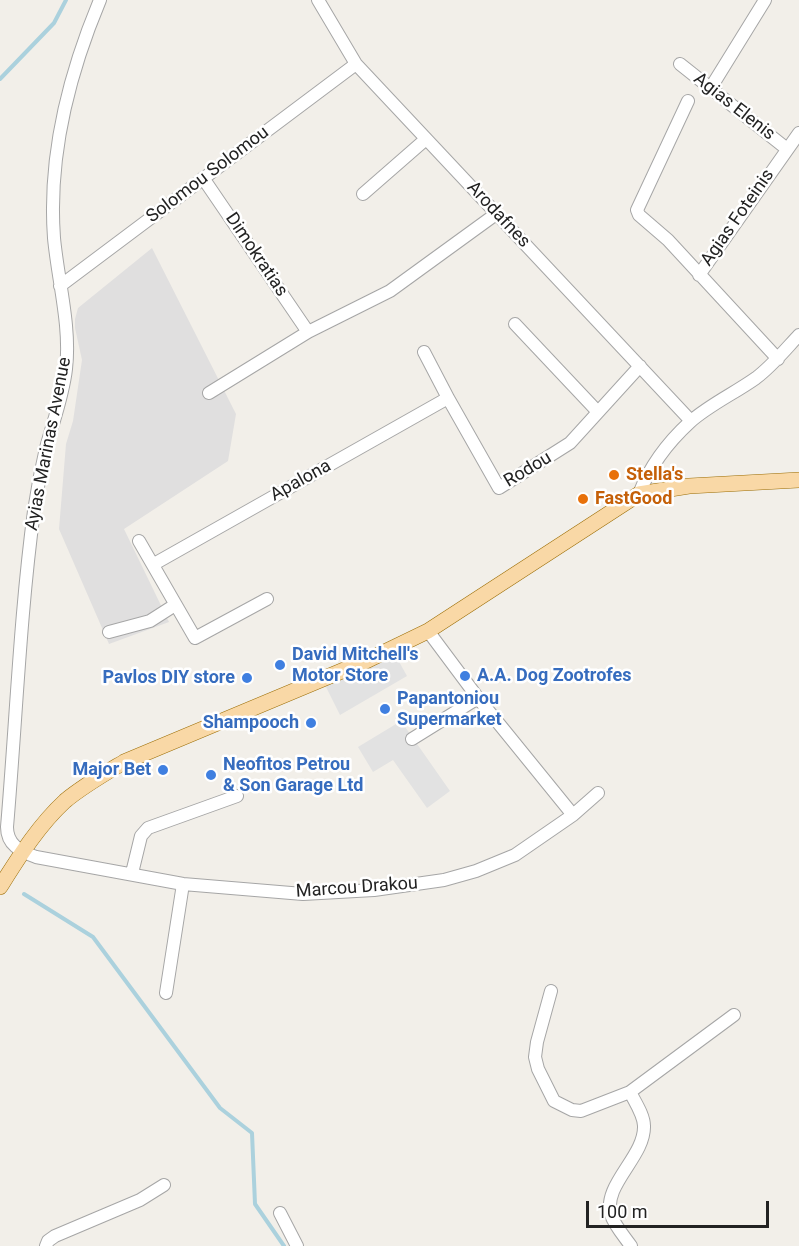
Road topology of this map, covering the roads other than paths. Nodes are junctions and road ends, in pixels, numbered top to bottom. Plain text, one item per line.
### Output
1 (100, 0) edge
2 (318, 0) edge
3 (765, 0) edge
4 (356, 64) junction
5 (681, 64) dead end
6 (710, 89) junction
7 (687, 101) dead end
8 (799, 133) edge
9 (426, 140) junction
10 (787, 149) junction
11 (203, 178) junction
12 (363, 194) dead end
13 (496, 214) junction
14 (699, 275) junction
15 (60, 286) junction
16 (514, 324) dead end
17 (308, 332) junction
18 (799, 335) edge
19 (424, 352) dead end
20 (777, 359) junction
21 (640, 366) junction
22 (209, 393) dead end
23 (448, 398) junction
24 (597, 411) junction
25 (691, 421) junction
26 (799, 480) edge
27 (639, 494) junction
28 (139, 541) dead end
29 (154, 564) junction
30 (267, 599) dead end
31 (175, 605) junction
32 (428, 631) junction
33 (109, 632) dead end
34 (478, 698) junction
35 (412, 739) dead end
36 (598, 793) dead end
37 (237, 796) dead end
38 (573, 815) junction
39 (22, 852) junction
40 (132, 873) junction
41 (183, 884) junction
42 (0, 887) edge
43 (551, 991) dead end
44 (166, 993) dead end
45 (734, 1015) dead end
46 (630, 1092) junction
47 (164, 1185) dead end
48 (280, 1213) dead end
49 (46, 1246) edge
50 (297, 1246) edge
51 (631, 1246) edge

1 - 15 street, Ayias Marinas Avenue
2 - 4 street, Arodafnes
3 - 6 street
4 - 9 street, Arodafnes
4 - 11 street, Solomou Solomou
5 - 6 street, Agias Elenis
6 - 10 street, Agias Elenis
7 - 14 street
8 - 10 street, Agias Foteinis
9 - 12 street
9 - 13 street, Arodafnes
10 - 14 street, Agias Foteinis
11 - 15 street, Solomou Solomou
11 - 17 street, Dimokratias
13 - 17 street
13 - 21 street, Arodafnes
14 - 20 street
15 - 39 street, Ayias Marinas Avenue
16 - 24 street
17 - 22 street
18 - 20 street
19 - 23 street, Rodou
20 - 25 street
21 - 24 street, Rodou
21 - 25 street, Arodafnes
23 - 24 street, Rodou
23 - 29 street, Apalona
25 - 27 street
26 - 27 main road
27 - 32 main road
28 - 29 street
29 - 31 street
30 - 31 street
31 - 33 street
32 - 34 street
32 - 39 main road
34 - 35 street
34 - 38 street
36 - 38 street, Marcou Drakou
37 - 40 street
38 - 41 street, Marcou Drakou
39 - 40 street, Marcou Drakou
39 - 42 main road
40 - 41 street, Marcou Drakou
41 - 44 street
43 - 46 street
45 - 46 street
46 - 51 street
47 - 49 street
48 - 50 street

